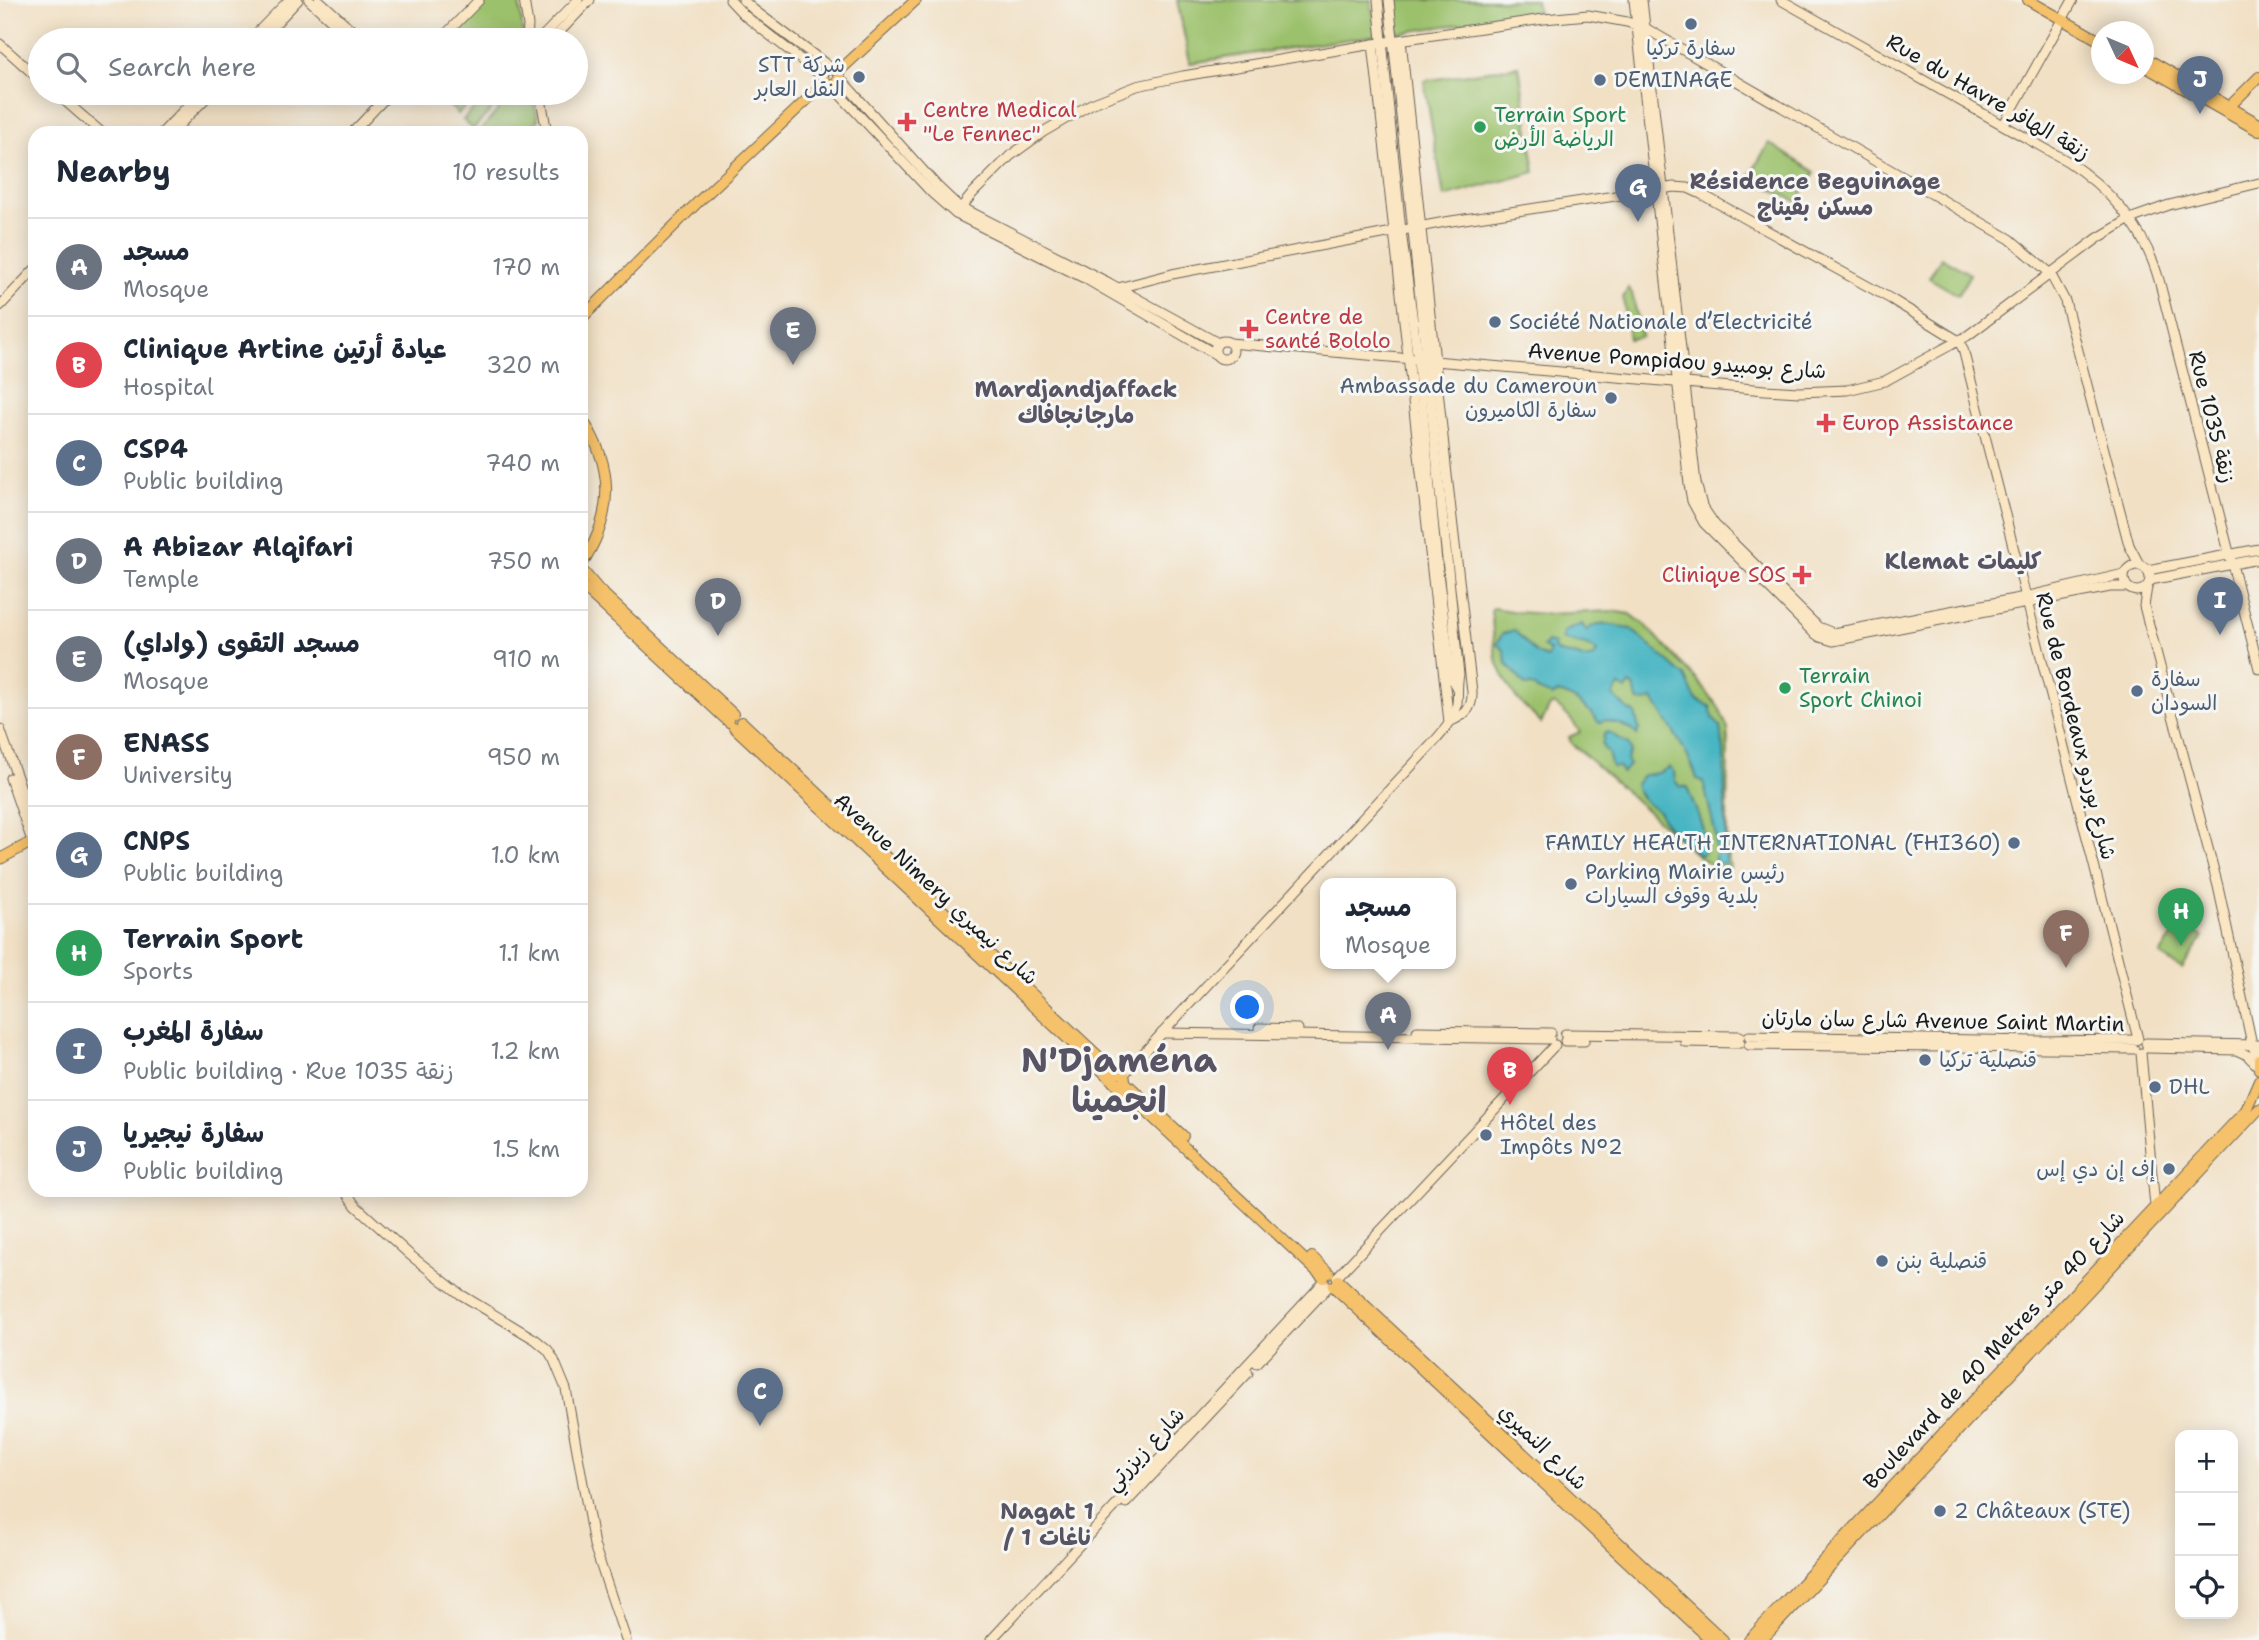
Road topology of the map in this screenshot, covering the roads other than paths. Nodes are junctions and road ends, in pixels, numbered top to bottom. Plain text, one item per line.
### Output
1 (289, 0) edge
2 (298, 0) edge
3 (309, 0) edge
4 (319, 0) edge
5 (479, 0) edge
6 (524, 0) edge
7 (578, 0) edge
8 (590, 0) edge
9 (730, 0) edge
10 (743, 0) edge
11 (916, 0) edge
12 (1378, 0) edge
13 (1389, 0) edge
14 (1634, 0) edge
15 (1642, 0) edge
16 (1782, 0) edge
17 (2028, 0) edge
18 (2041, 0) edge
19 (2073, 0) edge
20 (2064, 16) junction
21 (528, 26) edge
22 (1641, 27) junction
23 (262, 28) edge
24 (271, 28) edge
25 (340, 28) edge
26 (350, 28) edge
27 (452, 28) edge
28 (551, 28) edge
29 (563, 28) edge
30 (2091, 29) edge
31 (2091, 34) edge
32 (1396, 40) junction
33 (1377, 43) junction
34 (0, 44) edge
35 (2154, 63) edge
36 (28, 69) edge
37 (2154, 71) edge
38 (836, 72) junction
39 (2259, 77) edge
40 (826, 81) junction
41 (70, 105) edge
42 (189, 105) edge
43 (199, 105) edge
44 (379, 105) edge
45 (542, 105) edge
46 (2227, 109) junction
47 (2004, 124) junction
48 (2259, 124) edge
49 (94, 126) edge
50 (169, 126) edge
51 (179, 126) edge
52 (359, 126) edge
53 (546, 126) edge
54 (2259, 131) edge
55 (2259, 183) edge
56 (1659, 188) junction
57 (958, 211) junction
58 (2130, 219) junction
59 (1418, 228) junction
60 (1398, 231) junction
61 (2050, 273) junction
62 (28, 276) edge
63 (28, 283) edge
64 (1118, 288) junction
65 (0, 306) edge
66 (588, 312) edge
67 (0, 313) edge
68 (1959, 341) junction
69 (1218, 343) junction
70 (1232, 347) junction
71 (1215, 354) junction
72 (1413, 359) junction
73 (1432, 362) junction
74 (1681, 381) junction
75 (588, 430) edge
76 (2129, 545) junction
77 (2259, 549) edge
78 (588, 556) edge
79 (2259, 559) edge
80 (2230, 560) junction
81 (2125, 572) junction
82 (2146, 575) junction
83 (588, 578) edge
84 (2128, 588) junction
85 (588, 591) edge
86 (2026, 601) junction
87 (2144, 607) junction
88 (2259, 669) edge
89 (1456, 687) junction
90 (735, 721) junction
91 (1449, 722) junction
92 (0, 729) edge
93 (0, 746) edge
94 (28, 820) edge
95 (28, 822) edge
96 (28, 839) edge
97 (28, 839) edge
98 (0, 853) edge
99 (0, 859) edge
100 (2248, 1018) junction
101 (1165, 1030) junction
102 (2259, 1035) edge
103 (1556, 1039) junction
104 (2256, 1044) edge
105 (2140, 1045) junction
106 (2259, 1060) edge
107 (2259, 1067) edge
108 (1119, 1079) junction
109 (2259, 1080) edge
110 (2259, 1109) edge
111 (350, 1197) edge
112 (2159, 1209) junction
113 (1331, 1280) junction
114 (626, 1640) edge
115 (991, 1640) edge
116 (998, 1640) edge
117 (1711, 1640) edge
118 (1723, 1640) edge
119 (1748, 1640) edge
120 (1762, 1640) edge

1 - 23 street
2 - 24 street
3 - 25 street
4 - 26 street
5 - 27 street
6 - 21 street
7 - 28 street
8 - 29 street
9 - 40 street
10 - 38 street
11 - 38 main road
12 - 33 street
13 - 32 street
14 - 22 street
15 - 22 street
16 - 47 street, Rue du Havre زنقة الهافر
17 - 20 main road
18 - 20 main road
19 - 20 street
20 - 30 main road
20 - 31 main road
20 - 47 street
22 - 32 street
22 - 56 street
22 - 61 street
32 - 33 street
32 - 59 street
33 - 57 street
33 - 60 street
34 - 36 street
35 - 46 main road
37 - 46 main road
38 - 40 main road
38 - 57 street
39 - 46 main road
40 - 57 street
40 - 66 main road
41 - 49 street
42 - 50 street
43 - 51 street
44 - 52 street
45 - 53 street
46 - 48 main road
46 - 54 main road
47 - 58 street, Rue du Havre زنقة الهافر
55 - 58 street, Avenue Pompidou شارع بومبيدو
56 - 59 street
56 - 68 street
56 - 74 street
57 - 64 street
57 - 71 street
58 - 61 street, Avenue Pompidou شارع بومبيدو
58 - 80 street, Rue 1035 زنقة
59 - 60 street
59 - 73 street
60 - 64 street
60 - 72 street
61 - 68 street, Avenue Pompidou شارع بومبيدو
61 - 76 street
62 - 65 street
63 - 67 street
64 - 69 street
68 - 74 street, Avenue Pompidou شارع بومبيدو
68 - 86 street, Rue de Bordeaux شارع بوردو
69 - 70 street
69 - 71 street
70 - 71 street
70 - 72 street, Avenue Pompidou شارع بومبيدو
72 - 73 street, Avenue Pompidou شارع بومبيدو
72 - 89 street
72 - 91 street
73 - 74 street, Avenue Pompidou شارع بومبيدو
73 - 89 street
73 - 91 street
74 - 86 street
75 - 78 main road
76 - 81 street
76 - 82 street
77 - 80 street
79 - 80 street
80 - 82 street
80 - 88 street, Rue 1035 زنقة
81 - 82 street
81 - 84 street
81 - 86 street
82 - 84 street
82 - 87 street
83 - 90 main road, Avenue Nimery شارع نيميري
84 - 86 street
84 - 87 street
85 - 90 main road, Avenue Nimery شارع نيميري
86 - 105 street, Rue de Bordeaux شارع بوردو
87 - 100 street
89 - 91 street
90 - 108 main road, Avenue Nimery شارع نيميري
91 - 101 street
92 - 94 street
93 - 95 street
96 - 98 main road
97 - 99 main road
100 - 102 street
100 - 104 street
101 - 103 street, شارع سان مارتان Avenue Saint Martin
101 - 108 street
103 - 105 street, شارع سان مارتان Avenue Saint Martin
103 - 113 street
104 - 105 street, شارع سان مارتان Avenue Saint Martin
104 - 106 street
105 - 107 street, شارع سان مارتان Avenue Saint Martin
105 - 112 street, Rue de Bordeaux شارع بوردو
106 - 107 main road
108 - 113 main road, Avenue Nimery شارع نيميري
109 - 112 main road, Boulevard de 40 Metres شارع 40 متر
110 - 112 main road, Boulevard de 40 Metres شارع 40 متر
111 - 114 street
112 - 119 main road, Boulevard de 40 Metres شارع 40 متر
112 - 120 main road, Boulevard de 40 Metres شارع 40 متر
113 - 115 street, شارع زيزرتي
113 - 116 street, شارع زيزرتي
113 - 117 main road, شارع النميري
113 - 118 main road, شارع النميري

